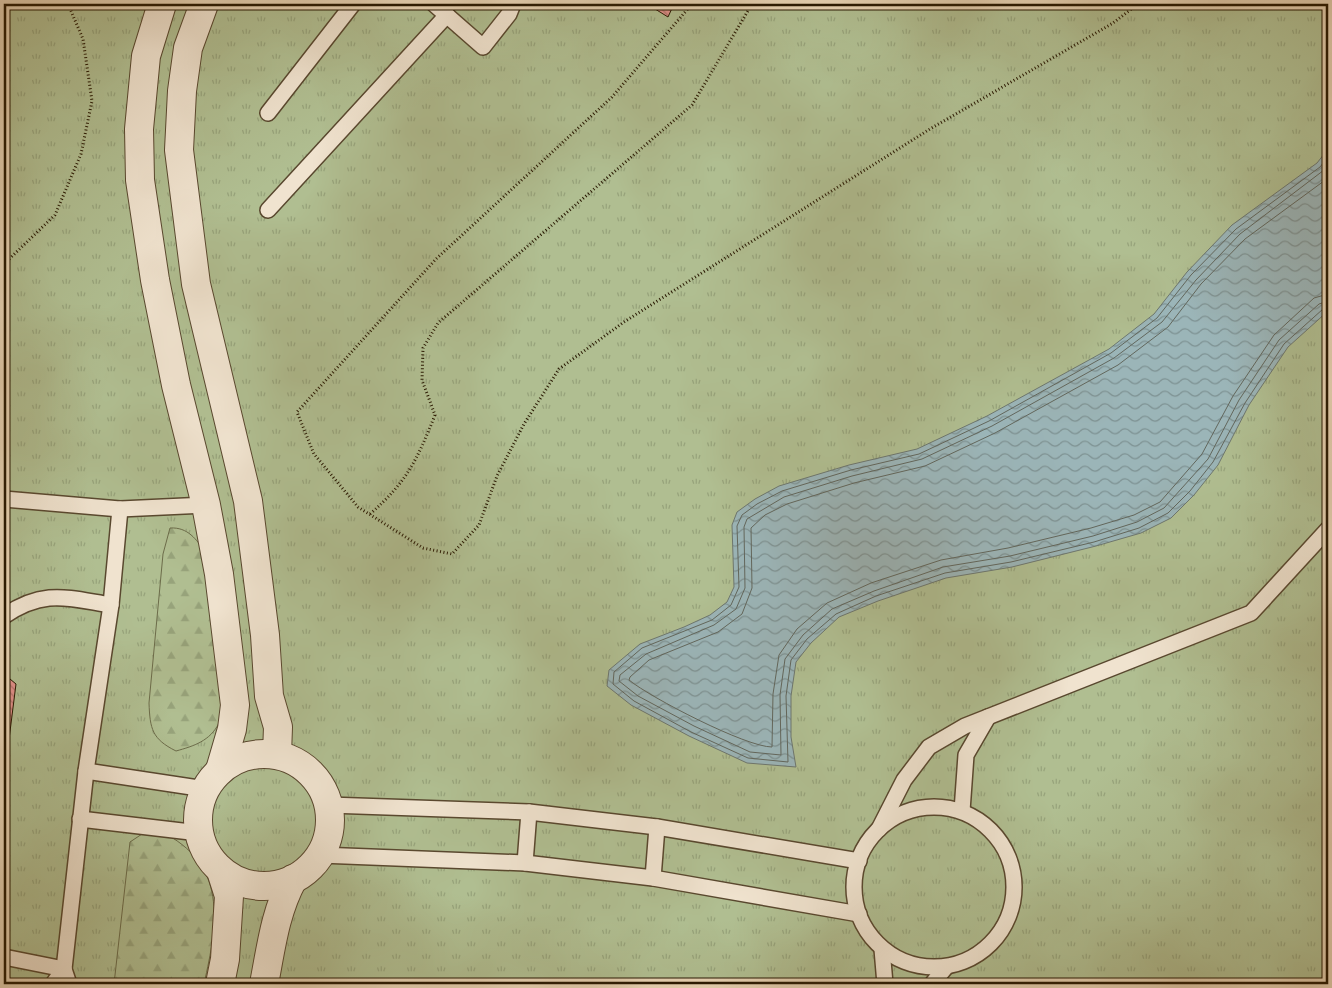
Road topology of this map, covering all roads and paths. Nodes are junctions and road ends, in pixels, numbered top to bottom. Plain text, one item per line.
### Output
1 (68, 4) edge
2 (162, 4) edge
3 (204, 4) edge
4 (353, 4) edge
5 (434, 4) edge
6 (513, 4) edge
7 (692, 4) edge
8 (752, 4) edge
9 (1138, 4) edge
10 (447, 15) junction
11 (268, 113) dead end
12 (268, 210) dead end
13 (4, 264) edge
14 (220, 384) junction
15 (178, 396) junction
16 (4, 499) edge
17 (206, 504) junction
18 (120, 509) junction
19 (370, 514) junction
20 (1328, 529) edge
21 (111, 605) junction
22 (4, 616) edge
23 (988, 717) junction
24 (277, 754) junction
25 (86, 771) junction
26 (212, 780) junction
27 (329, 805) junction
28 (529, 812) junction
29 (962, 812) junction
30 (80, 819) junction
31 (657, 827) junction
32 (879, 829) junction
33 (199, 834) junction
34 (320, 855) junction
35 (859, 861) junction
36 (525, 863) junction
37 (221, 871) junction
38 (653, 878) junction
39 (293, 880) junction
40 (858, 914) junction
41 (882, 949) junction
42 (4, 957) edge
43 (946, 967) junction
44 (64, 970) junction
45 (54, 984) edge
46 (70, 984) edge
47 (220, 984) edge
48 (264, 984) edge
49 (885, 984) edge
50 (932, 984) edge

1 - 13 path
2 - 15 street
3 - 14 street
4 - 11 lane
5 - 10 lane
6 - 10 lane
7 - 19 path
8 - 19 path
9 - 19 path
10 - 12 lane
14 - 15 street
14 - 24 street
15 - 17 street
16 - 18 lane
17 - 18 lane
17 - 26 street
18 - 21 lane
20 - 23 lane
21 - 22 lane
21 - 25 lane
23 - 29 lane
23 - 32 lane
24 - 26 street
24 - 27 street
25 - 26 lane
25 - 30 lane
26 - 33 street
27 - 28 lane
27 - 34 street
28 - 31 lane
28 - 36 lane
29 - 32 lane
29 - 43 lane
30 - 33 lane
30 - 44 lane
31 - 35 lane
31 - 38 lane
32 - 35 lane
33 - 37 street
34 - 36 lane
34 - 39 street
35 - 40 lane
36 - 38 lane
37 - 39 street
37 - 47 street
38 - 40 lane
39 - 48 street
40 - 41 lane
41 - 43 lane
41 - 49 lane
42 - 44 lane
43 - 50 lane
44 - 45 lane
44 - 46 lane

